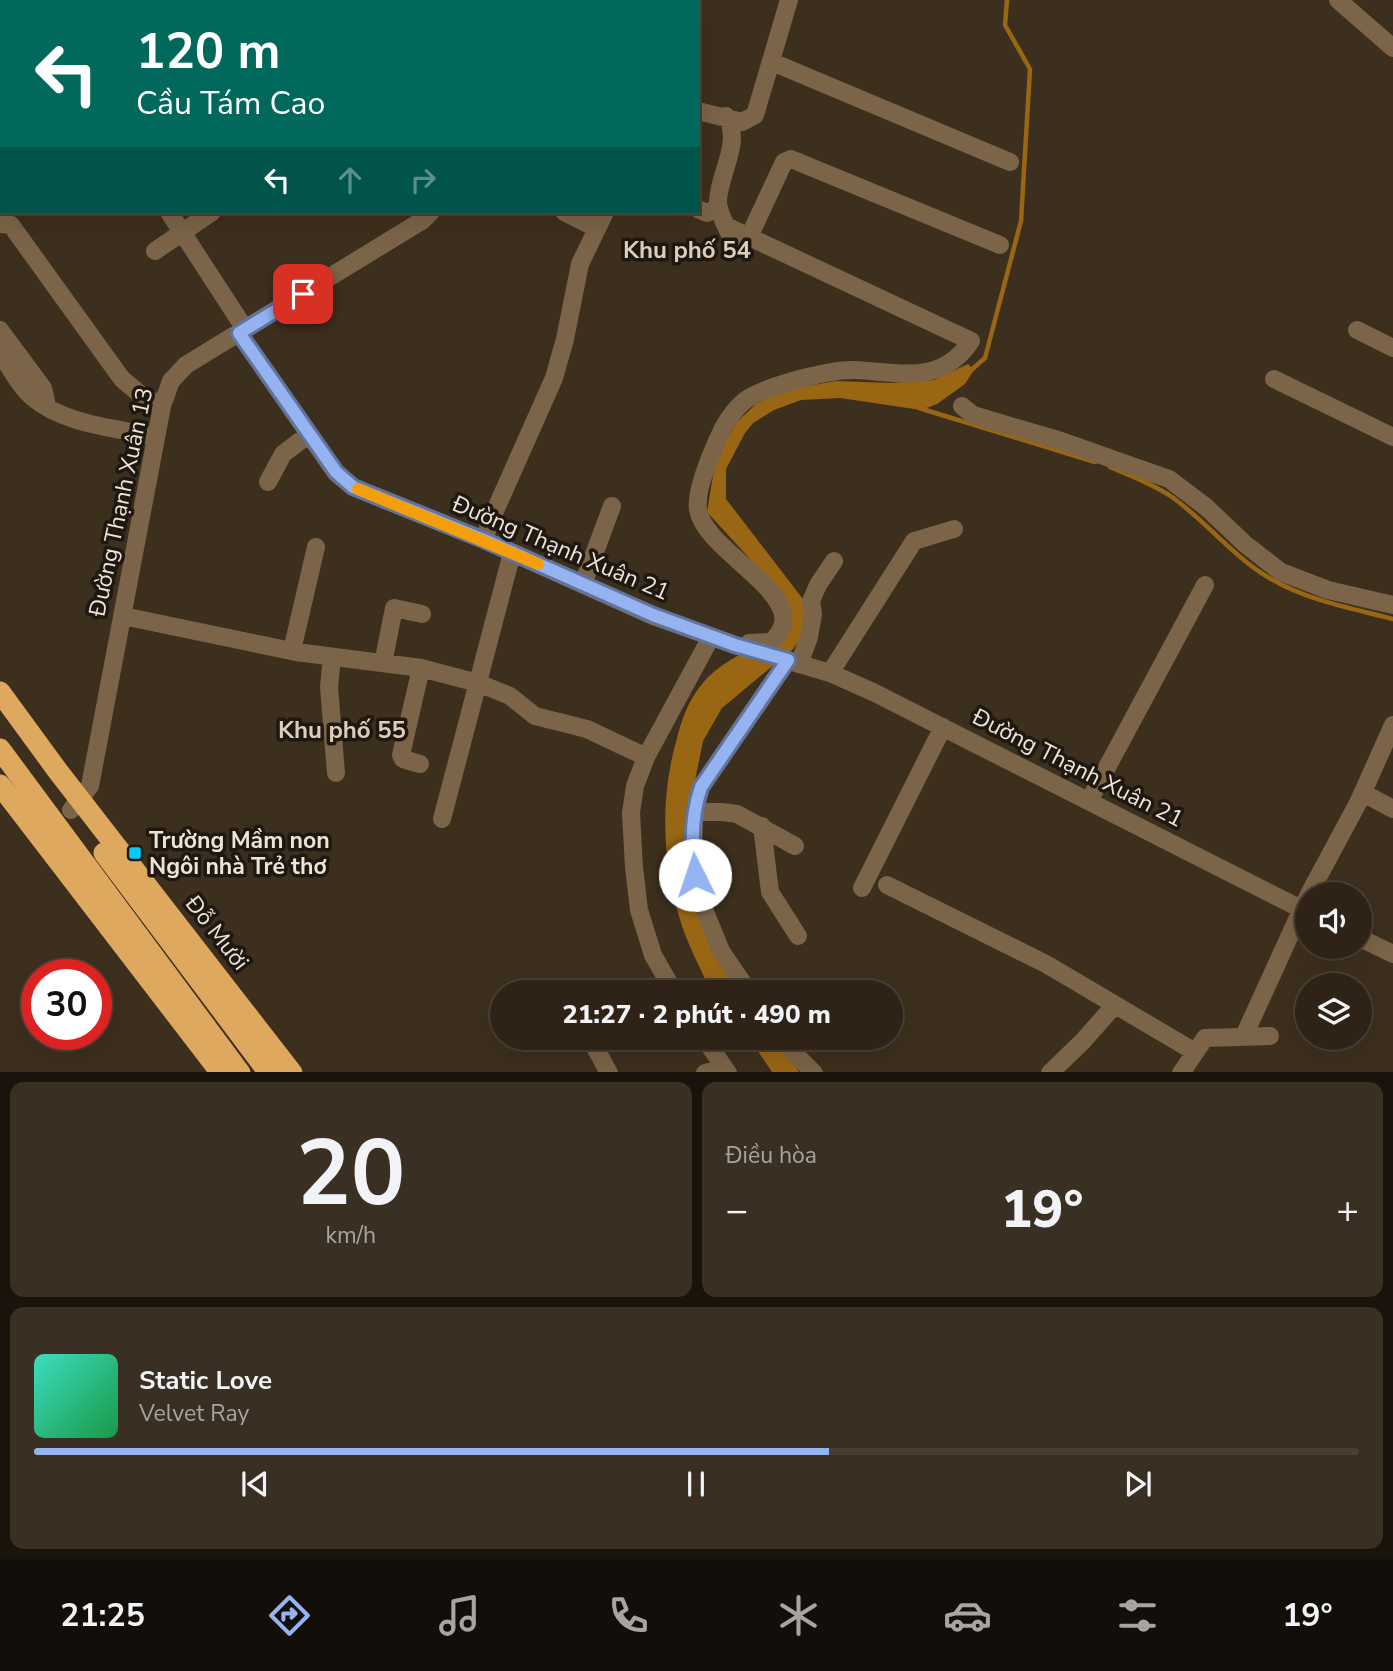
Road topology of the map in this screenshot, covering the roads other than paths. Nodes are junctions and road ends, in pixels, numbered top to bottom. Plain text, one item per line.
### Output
1 (789, 0) edge
2 (1338, 0) edge
3 (1393, 48) edge
4 (772, 62) junction
5 (700, 111) edge
6 (726, 116) junction
7 (1010, 162) dead end
8 (718, 204) junction
9 (700, 210) edge
10 (170, 214) edge
11 (209, 214) edge
12 (429, 214) edge
13 (568, 214) edge
14 (605, 214) edge
15 (0, 224) edge
16 (596, 228) junction
17 (182, 232) junction
18 (743, 243) junction
19 (1000, 245) dead end
20 (155, 251) dead end
21 (0, 330) edge
22 (1357, 330) dead end
23 (242, 331) junction
24 (1393, 348) edge
25 (0, 353) edge
26 (1274, 379) dead end
27 (162, 405) junction
28 (47, 407) junction
29 (962, 407) dead end
30 (309, 434) junction
31 (156, 437) junction
32 (1393, 437) edge
33 (268, 482) dead end
34 (612, 506) dead end
35 (954, 528) dead end
36 (484, 540) junction
37 (316, 547) dead end
38 (512, 553) junction
39 (834, 561) dead end
40 (583, 584) junction
41 (1205, 585) dead end
42 (1393, 605) edge
43 (422, 614) dead end
44 (123, 616) junction
45 (711, 637) junction
46 (732, 644) junction
47 (296, 652) junction
48 (332, 657) junction
49 (791, 661) junction
50 (383, 663) junction
51 (421, 668) junction
52 (830, 673) junction
53 (478, 683) junction
54 (0, 692) edge
55 (0, 716) edge
56 (1393, 725) edge
57 (943, 727) junction
58 (0, 749) edge
59 (646, 757) junction
60 (420, 764) dead end
61 (336, 773) dead end
62 (0, 785) edge
63 (1363, 793) junction
64 (1089, 801) junction
65 (76, 805) junction
66 (1393, 809) edge
67 (694, 812) junction
68 (442, 819) dead end
69 (762, 826) junction
70 (795, 846) dead end
71 (1317, 882) edge
72 (887, 885) dead end
73 (862, 888) dead end
74 (1295, 898) edge
75 (1295, 927) edge
76 (125, 932) junction
77 (798, 936) dead end
78 (1372, 944) edge
79 (1393, 954) edge
80 (667, 980) edge
81 (741, 980) edge
82 (1114, 1006) junction
83 (190, 1018) junction
84 (1244, 1036) junction
85 (1270, 1036) dead end
86 (597, 1050) edge
87 (712, 1050) edge
88 (791, 1050) edge
89 (1195, 1052) junction
90 (726, 1070) edge
91 (220, 1072) edge
92 (239, 1072) edge
93 (268, 1072) edge
94 (291, 1072) edge
95 (608, 1072) edge
96 (813, 1072) edge
97 (1051, 1072) edge
98 (1182, 1072) edge

1 - 4 street
2 - 3 street
4 - 6 street
4 - 7 street
5 - 6 street
6 - 8 street
8 - 9 street
8 - 18 street
10 - 17 street, Đường Thạnh Xuân 21
11 - 17 street
12 - 23 street, Đường Thạnh Xuân 13
13 - 16 street
14 - 16 street
15 - 27 street
16 - 36 street
17 - 20 street
17 - 23 street, Đường Thạnh Xuân 21
18 - 19 street
18 - 46 street
21 - 28 street
22 - 24 street
23 - 27 street, Đường Thạnh Xuân 13
23 - 30 street, Đường Thạnh Xuân 21
25 - 28 street
26 - 32 street
27 - 31 street, Đường Thạnh Xuân 13
28 - 31 street
29 - 42 street
30 - 33 street
30 - 36 street, Đường Thạnh Xuân 21
31 - 44 street, Đường Thạnh Xuân 13
34 - 40 street
35 - 52 street
36 - 38 street, Đường Thạnh Xuân 21
37 - 47 street
38 - 40 street, Đường Thạnh Xuân 21
38 - 53 street
39 - 49 street
40 - 45 street, Đường Thạnh Xuân 21
41 - 64 street
43 - 50 street
44 - 47 street
44 - 65 street, Đường Thạnh Xuân 13
45 - 46 street, Đường Thạnh Xuân 21
45 - 59 street
46 - 49 street, Đường Thạnh Xuân 21
47 - 48 street
48 - 50 street
48 - 61 street
49 - 52 street, Đường Thạnh Xuân 21
49 - 67 street
50 - 51 street
51 - 53 street
51 - 60 street
52 - 57 street, Đường Thạnh Xuân 21
53 - 59 street
53 - 68 street
54 - 65 highway, Đỗ Mười
55 - 65 highway, Đỗ Mười
56 - 63 street
57 - 64 street, Đường Thạnh Xuân 21
57 - 73 street
58 - 76 highway
59 - 80 street
62 - 76 highway
63 - 66 street
63 - 71 street
64 - 74 street, Đường Thạnh Xuân 21
65 - 93 highway, Đỗ Mười
65 - 94 highway, Đỗ Mười
67 - 69 street
67 - 81 street
69 - 70 street
69 - 77 street
72 - 82 street
75 - 84 street
76 - 83 highway
78 - 79 street
82 - 89 street
82 - 97 street
83 - 91 highway
83 - 92 highway
84 - 85 street
84 - 89 street
86 - 95 street
87 - 90 street
88 - 96 street
89 - 98 street

